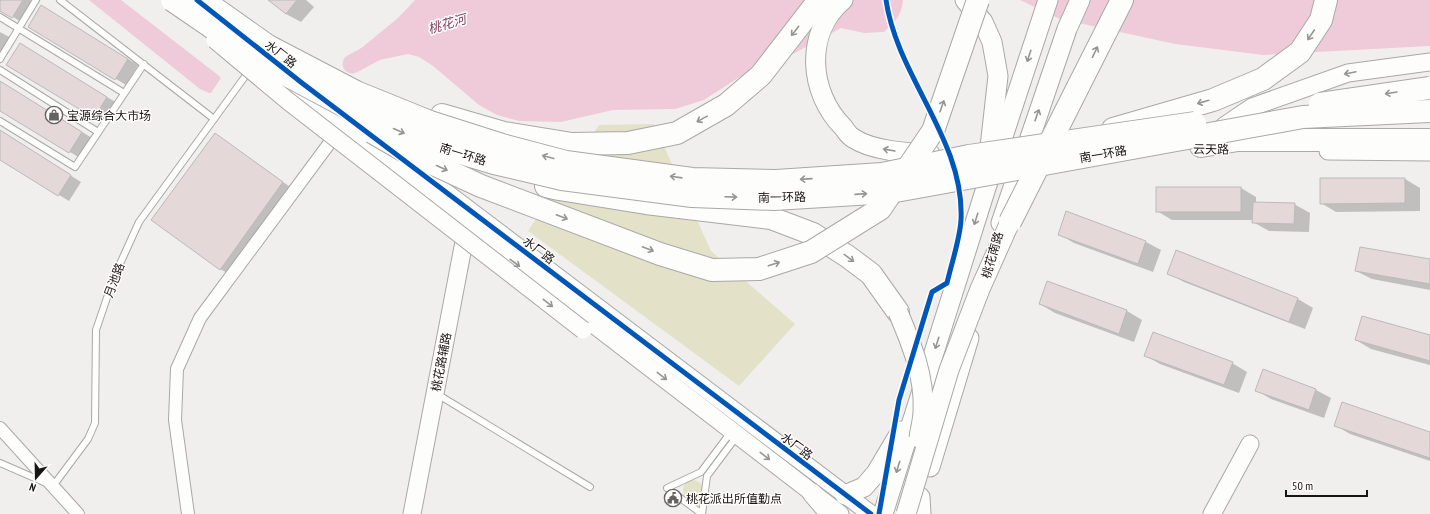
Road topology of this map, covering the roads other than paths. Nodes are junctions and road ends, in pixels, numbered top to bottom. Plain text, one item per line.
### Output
1 (36, 0) edge
2 (60, 0) edge
3 (197, 0) edge
4 (203, 0) edge
5 (819, 0) edge
6 (843, 0) edge
7 (965, 0) edge
8 (978, 0) edge
9 (1048, 0) edge
10 (1080, 0) edge
11 (1122, 0) edge
12 (1326, 0) edge
13 (174, 1) edge
14 (0, 17) edge
15 (19, 29) junction
16 (262, 57) junction
17 (0, 59) edge
18 (1430, 62) edge
19 (144, 64) junction
20 (0, 70) edge
21 (1430, 88) edge
22 (124, 93) junction
23 (1430, 110) edge
24 (1430, 116) edge
25 (214, 119) junction
26 (0, 121) edge
27 (1224, 126) junction
28 (98, 132) junction
29 (334, 137) junction
30 (1079, 140) junction
31 (1430, 140) edge
32 (424, 142) junction
33 (1026, 146) junction
34 (1000, 147) junction
35 (1178, 149) junction
36 (1430, 152) edge
37 (969, 156) junction
38 (1020, 166) junction
39 (993, 167) junction
40 (985, 191) junction
41 (469, 218) junction
42 (1010, 222) joint
43 (898, 312) joint
44 (641, 360) junction
45 (436, 393) junction
46 (918, 404) junction
47 (0, 428) edge
48 (735, 433) junction
49 (1250, 444) dead end
50 (0, 463) edge
51 (53, 486) junction
52 (590, 487) dead end
53 (812, 492) junction
54 (845, 495) junction
55 (919, 508) edge
56 (78, 514) edge
57 (188, 514) edge
58 (412, 514) edge
59 (702, 514) edge
60 (830, 514) edge
61 (840, 514) edge
62 (871, 514) edge
63 (883, 514) edge
64 (901, 514) edge
65 (906, 514) edge
66 (1212, 514) edge

1 - 15 lane
2 - 19 lane
3 - 41 street, 水厂路
4 - 16 highway, 南一环路, bridge
5 -> 16 highway, bridge
37 -> 6 main road, bridge
7 - 40 main road
16 -> 8 highway, bridge
9 -> 34 main road
33 -> 10 main road, 桃花南路
42 -> 11 highway, bridge
12 -> 30 highway, bridge
13 - 16 highway, 南一环路, bridge
13 - 29 street, bridge
14 - 15 lane
15 - 17 lane
15 - 22 lane
16 - 25 lane, 月池路
16 -> 32 highway, 南一环路, bridge
37 -> 16 highway, 南一环路, bridge
16 - 41 street, 水厂路
18 -> 27 street
19 - 22 lane
19 - 25 lane
20 - 28 lane
21 -> 30 highway, 南一环路, bridge
22 - 28 lane
32 -> 23 highway, 南一环路, bridge
24 - 27 street, 云天路
25 - 51 lane, 月池路
26 - 28 lane
27 - 33 street, 云天路
29 -> 44 street, bridge
29 - 57 street
30 - 37 highway, 南一环路, bridge
31 - 35 highway
32 -> 43 highway, bridge
33 - 34 street, 云天路
33 - 38 main road, 桃花南路
34 - 39 main road
35 - 36 street, 云天路
35 - 38 street, 云天路
38 - 39 street, 云天路
38 - 55 main road, 桃花南路
39 - 40 main road
40 -> 46 main road
41 -> 44 street, 水厂路
41 - 45 street, 桃花路辅路
41 - 54 street, 水厂路
42 - 65 main road, bridge
43 - 64 main road, bridge
44 -> 48 street, 水厂路
45 - 52 lane
45 - 58 street, 桃花路辅路
46 - 54 main road
46 -> 63 main road
47 - 51 street
48 -> 53 street, 水厂路
48 - 59 lane
48 - 59 lane
49 - 66 street
50 - 51 lane
51 - 56 street
53 - 60 main road
53 - 61 street, 水厂路
54 - 62 street, 水厂路

